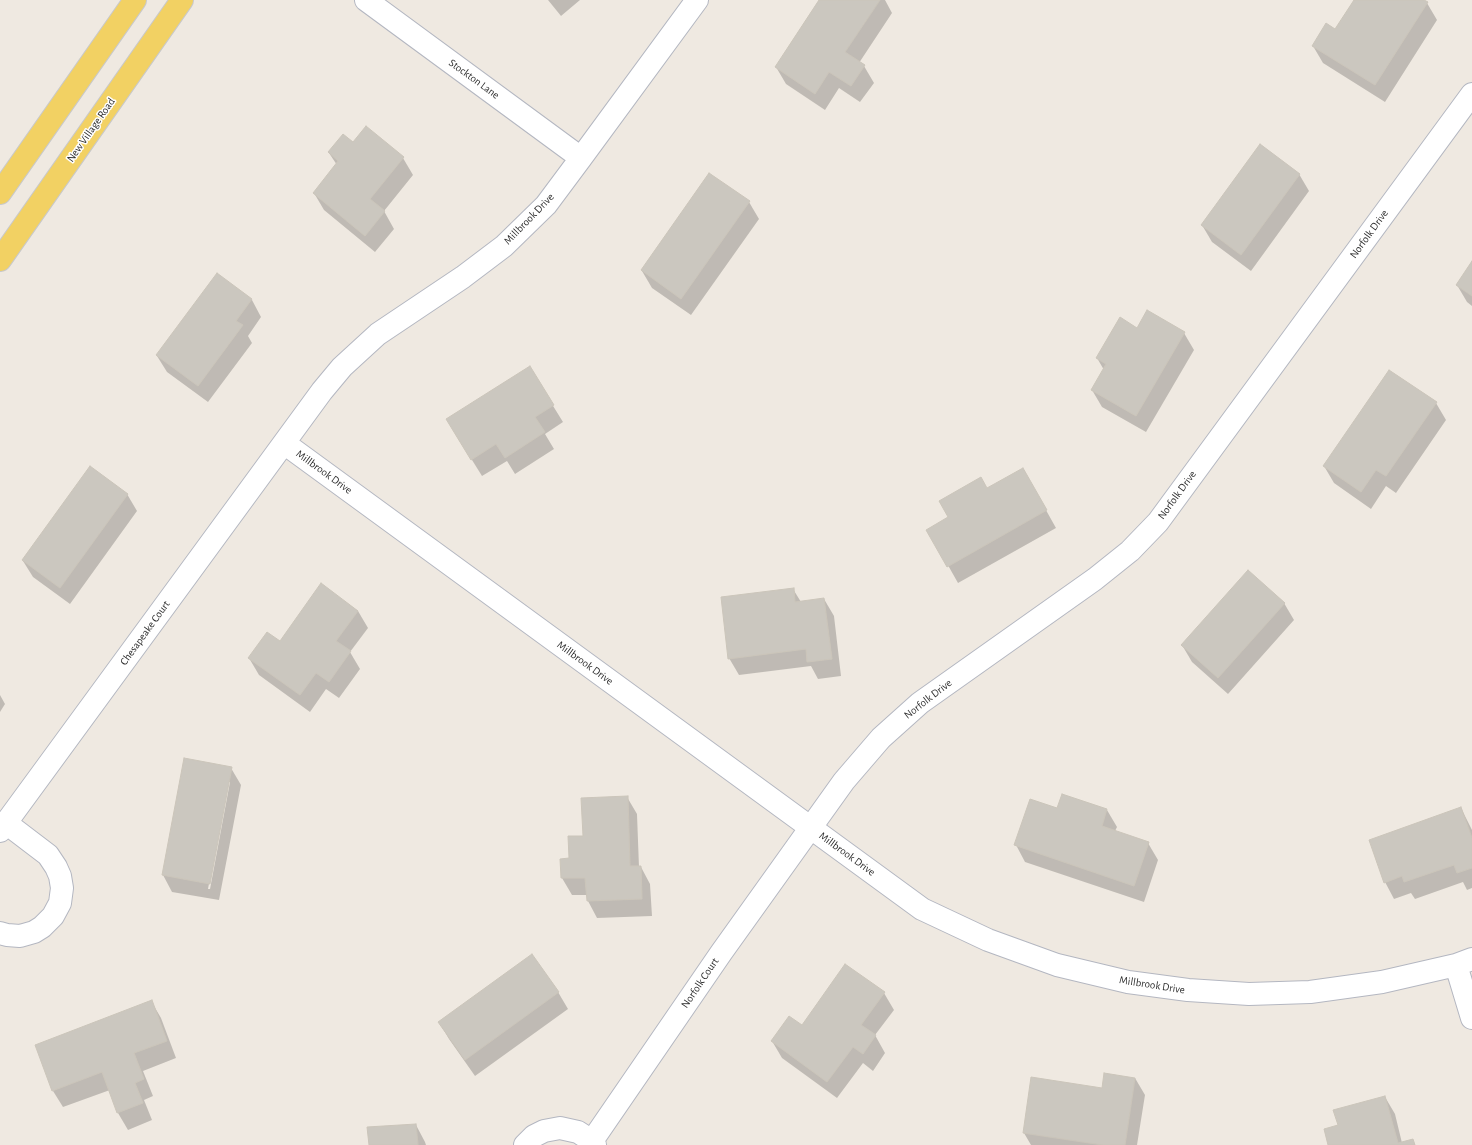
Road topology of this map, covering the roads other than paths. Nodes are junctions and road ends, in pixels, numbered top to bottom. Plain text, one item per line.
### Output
1 (135, 0) edge
2 (182, 0) edge
3 (366, 0) edge
4 (697, 0) edge
5 (1472, 94) edge
6 (581, 158) junction
7 (0, 193) edge
8 (0, 260) edge
9 (284, 443) junction
10 (3, 827) edge
11 (811, 828) junction
12 (0, 933) edge
13 (1464, 962) edge
14 (1472, 1018) edge
15 (594, 1143) edge
16 (525, 1145) edge

1 - 7 main road
2 - 8 main road, New Village Road
3 - 6 street, Stockton Lane
4 - 6 street, Millbrook Drive
5 - 11 street, Norfolk Drive
6 - 9 street, Millbrook Drive
9 - 10 street, Chesapeake Court
9 - 11 street, Millbrook Drive
10 - 12 street, Chesapeake Court
11 - 13 street, Millbrook Drive
11 - 15 street, Norfolk Court
13 - 14 street
15 - 16 street, Norfolk Court

